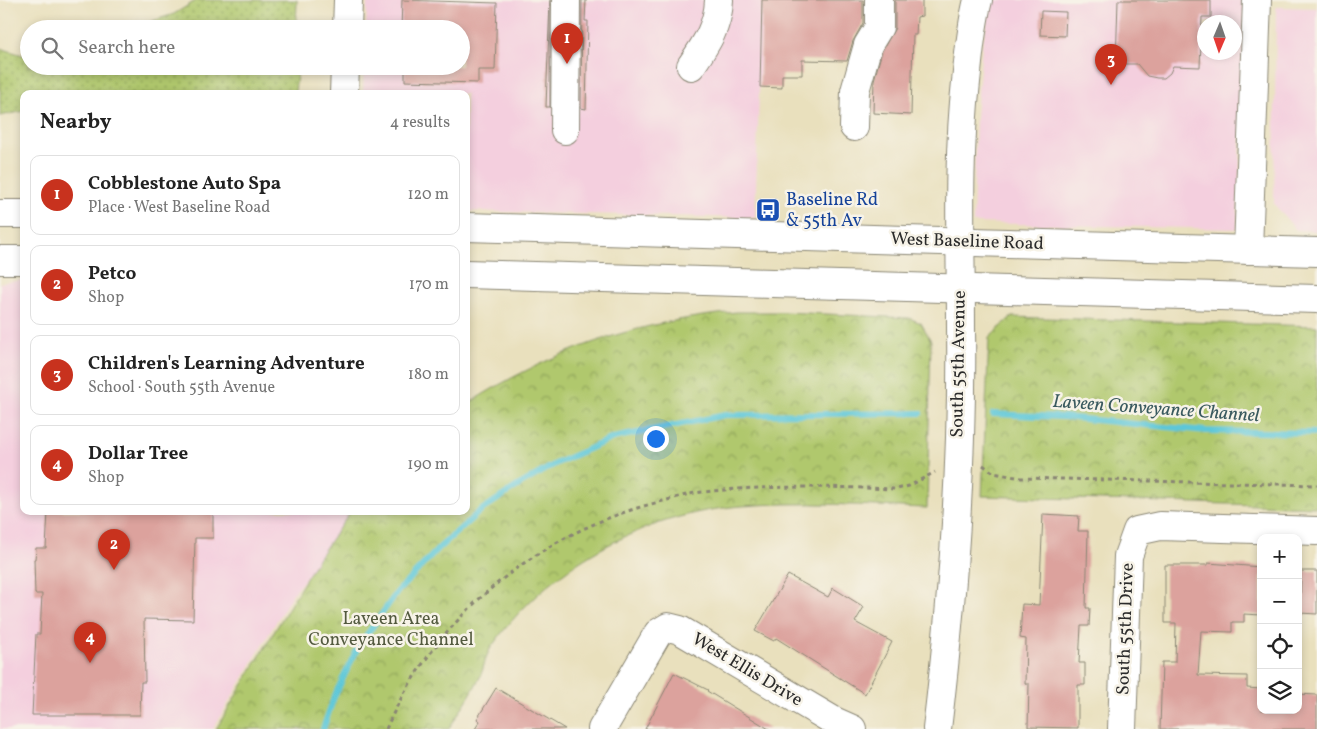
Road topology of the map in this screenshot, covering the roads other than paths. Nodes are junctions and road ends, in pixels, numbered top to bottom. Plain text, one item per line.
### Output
1 (348, 0) edge
2 (566, 0) edge
3 (719, 0) edge
4 (879, 0) edge
5 (978, 0) edge
6 (1257, 0) edge
7 (347, 20) edge
8 (691, 66) dead end
9 (345, 75) edge
10 (344, 90) edge
11 (854, 127) dead end
12 (565, 130) dead end
13 (0, 214) edge
14 (20, 214) edge
15 (470, 226) edge
16 (960, 241) junction
17 (1248, 250) junction
18 (1317, 252) edge
19 (0, 260) edge
20 (20, 260) edge
21 (470, 274) edge
22 (960, 288) junction
23 (1317, 299) edge
24 (1317, 531) edge
25 (602, 729) edge
26 (852, 729) edge
27 (936, 729) edge
28 (1122, 729) edge

1 - 7 street
2 - 12 street
3 - 8 street
4 - 11 street
5 - 16 street, South 55th Avenue
6 - 17 street
9 - 10 street
13 - 14 street
15 - 16 street, West Baseline Road
16 - 17 street, West Baseline Road
16 - 22 street, South 55th Avenue
17 - 18 street, West Baseline Road
19 - 20 street
21 - 22 street
22 - 23 street
22 - 27 street, South 55th Avenue
24 - 28 street, South 55th Drive
25 - 26 street, West Ellis Drive

